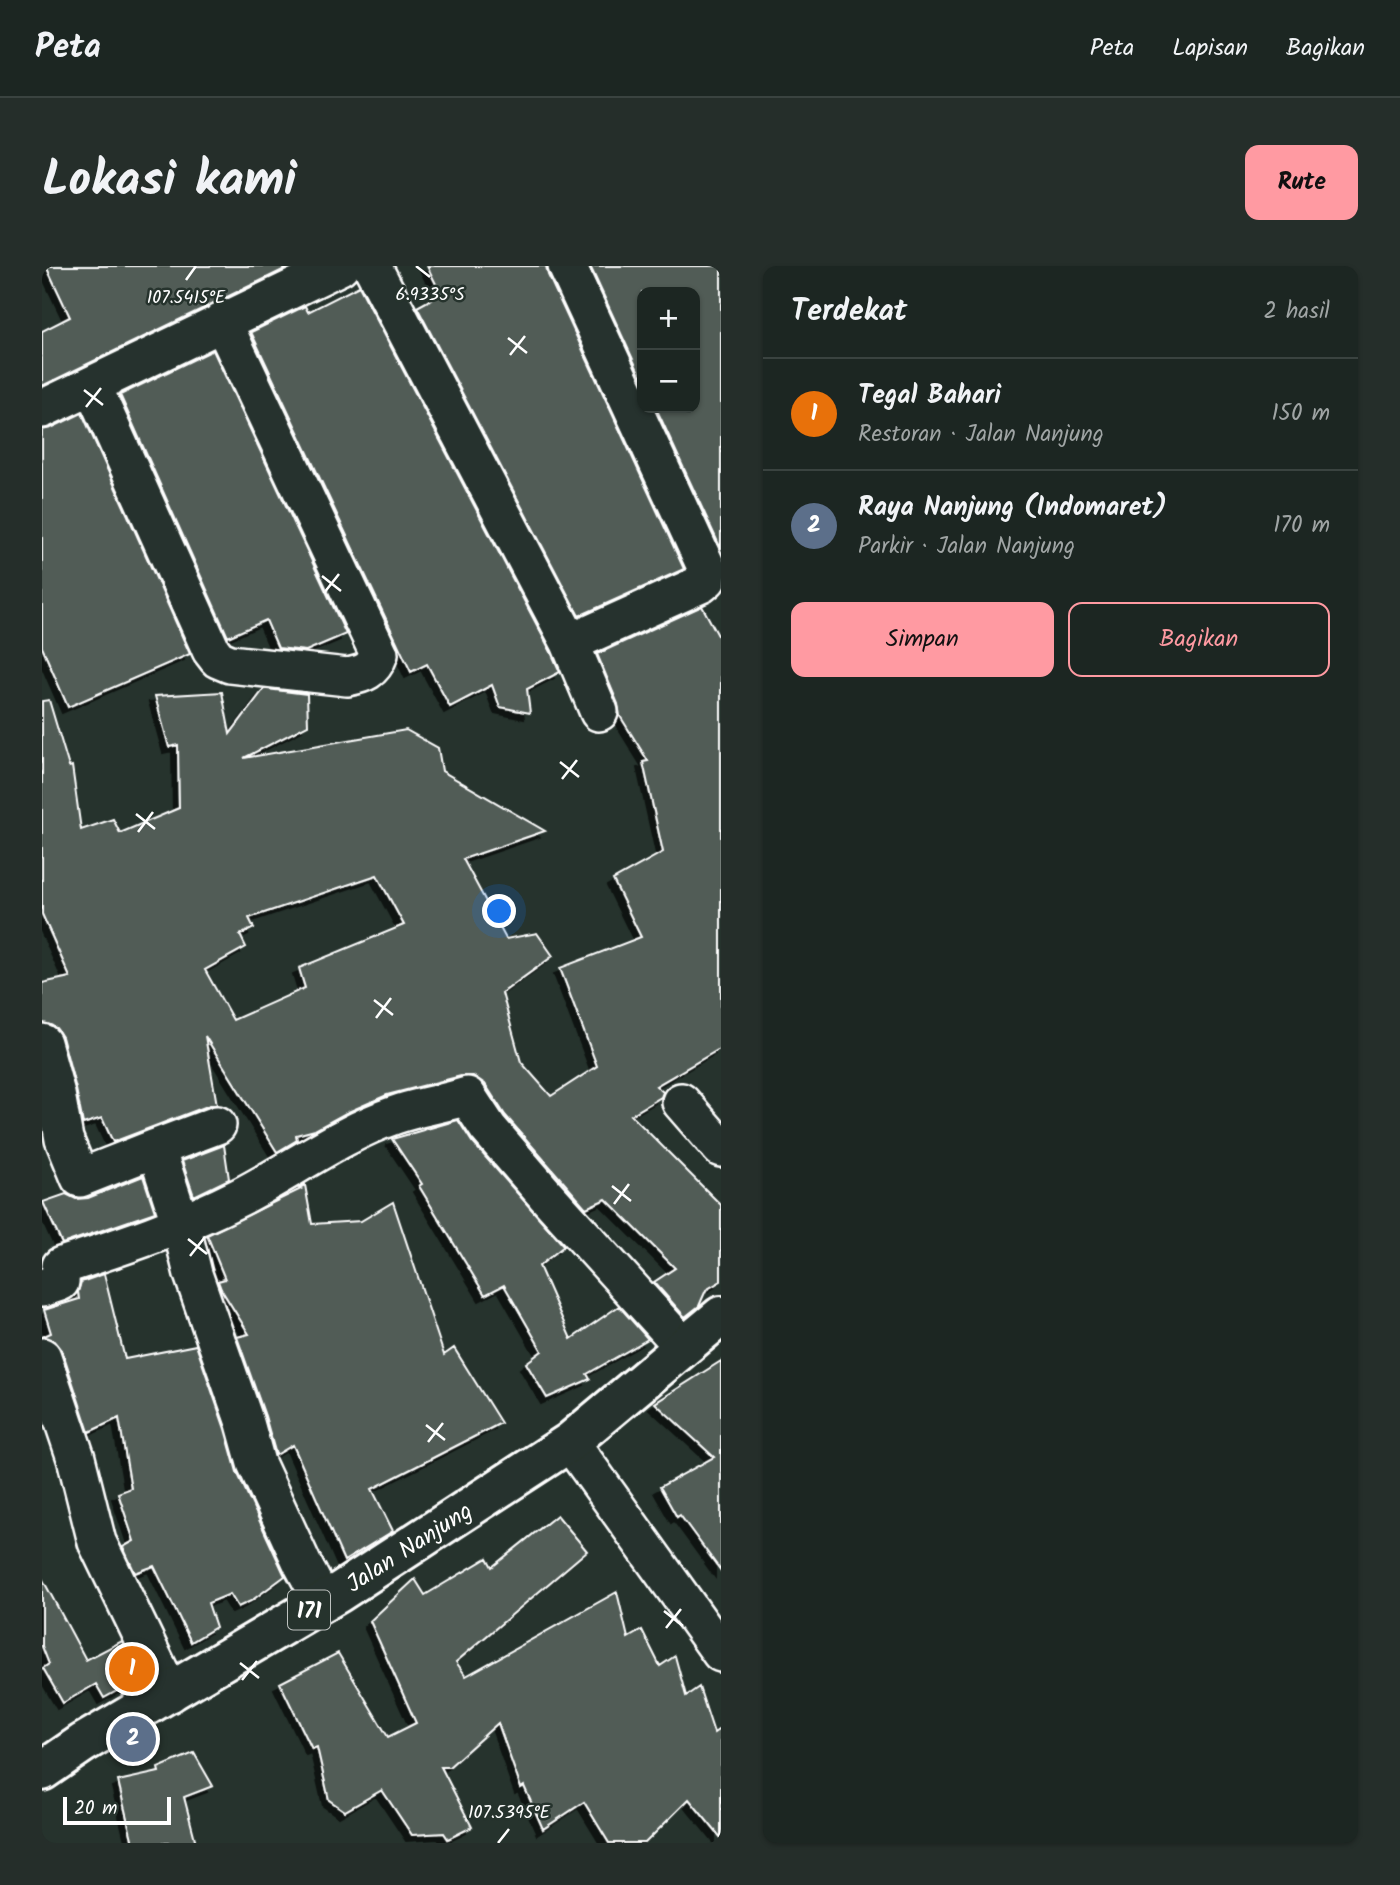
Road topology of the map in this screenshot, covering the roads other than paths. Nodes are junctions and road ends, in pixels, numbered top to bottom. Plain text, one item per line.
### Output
1 (340, 266) edge
2 (372, 266) edge
3 (567, 266) edge
4 (222, 321) junction
5 (92, 385) junction
6 (42, 409) edge
7 (570, 643) junction
8 (599, 712) dead end
9 (42, 1043) edge
10 (681, 1102) dead end
11 (217, 1125) dead end
12 (156, 1148) junction
13 (721, 1148) edge
14 (181, 1225) junction
15 (42, 1289) edge
16 (721, 1316) edge
17 (683, 1346) junction
18 (42, 1357) edge
19 (570, 1442) junction
20 (323, 1602) junction
21 (721, 1653) edge
22 (170, 1693) junction
23 (42, 1770) edge

1 - 4 street
2 - 7 street
3 - 7 street
4 - 5 street
4 - 5 street
5 - 6 street
7 - 8 street
9 - 12 street
10 - 13 street
11 - 12 street
12 - 14 street
14 - 15 street
14 - 17 street
14 - 20 street
16 - 17 main road, Jalan Nanjung / 171
17 - 19 main road, Jalan Nanjung / 171
18 - 22 street
19 - 20 main road, Jalan Nanjung / 171
19 - 21 street
20 - 22 main road, Jalan Nanjung / 171
22 - 23 main road, Jalan Nanjung / 171

